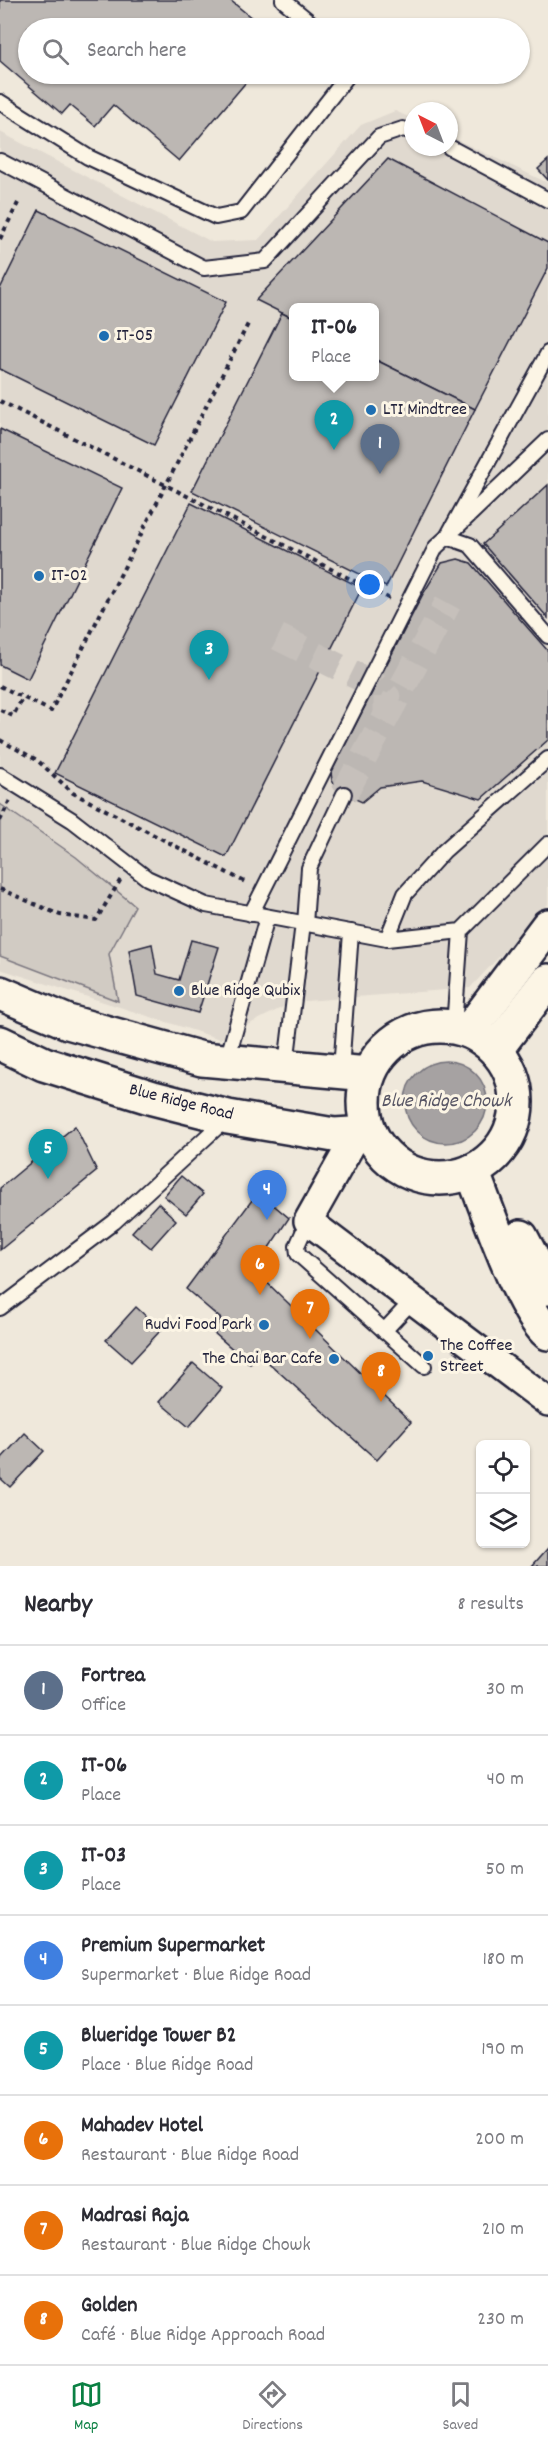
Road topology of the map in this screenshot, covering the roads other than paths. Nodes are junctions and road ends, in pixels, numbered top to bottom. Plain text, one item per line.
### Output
1 (283, 0) edge
2 (305, 18) edge
3 (341, 84) edge
4 (0, 102) edge
5 (404, 129) edge
6 (458, 152) edge
7 (0, 161) edge
8 (548, 200) edge
9 (548, 354) edge
10 (548, 440) edge
11 (447, 537) junction
12 (548, 636) edge
13 (548, 759) edge
14 (0, 776) edge
15 (344, 794) tunnel mouth
16 (548, 844) edge
17 (251, 914) junction
18 (267, 917) junction
19 (304, 924) junction
20 (548, 926) edge
21 (461, 931) junction
22 (351, 932) junction
23 (387, 939) junction
24 (548, 981) edge
25 (0, 993) edge
26 (473, 1036) junction
27 (0, 1044) edge
28 (227, 1060) junction
29 (286, 1065) junction
30 (355, 1072) junction
31 (228, 1117) junction
32 (363, 1133) junction
33 (480, 1166) junction
34 (308, 1221) junction
35 (548, 1288) edge
36 (413, 1300) junction
37 (0, 1308) edge
38 (384, 1331) junction
39 (548, 1333) edge
40 (424, 1366) dead end
41 (548, 1402) edge

1 - 2 lane
3 - 4 lane
5 - 7 lane
6 - 8 lane
9 - 11 lane
10 - 11 lane
11 - 12 lane
11 - 17 lane
13 - 23 lane
14 - 17 lane
15 - 19 lane
16 - 21 lane
17 - 18 lane
18 - 19 lane
18 - 28 lane
19 - 22 lane
19 - 29 lane
20 - 26 street
21 - 23 lane
21 - 26 lane
22 - 23 lane
22 - 30 lane
24 - 26 street
25 - 28 street
26 - 30 street
26 - 33 street
27 - 31 street, Blue Ridge Road
28 - 29 street
29 - 30 street
30 - 32 street
31 - 32 street, Blue Ridge Road
31 - 37 lane
32 - 33 street
32 - 34 street
33 - 35 street
33 - 39 street
34 - 36 street
34 - 38 lane
36 - 38 lane
36 - 41 street
38 - 40 lane

